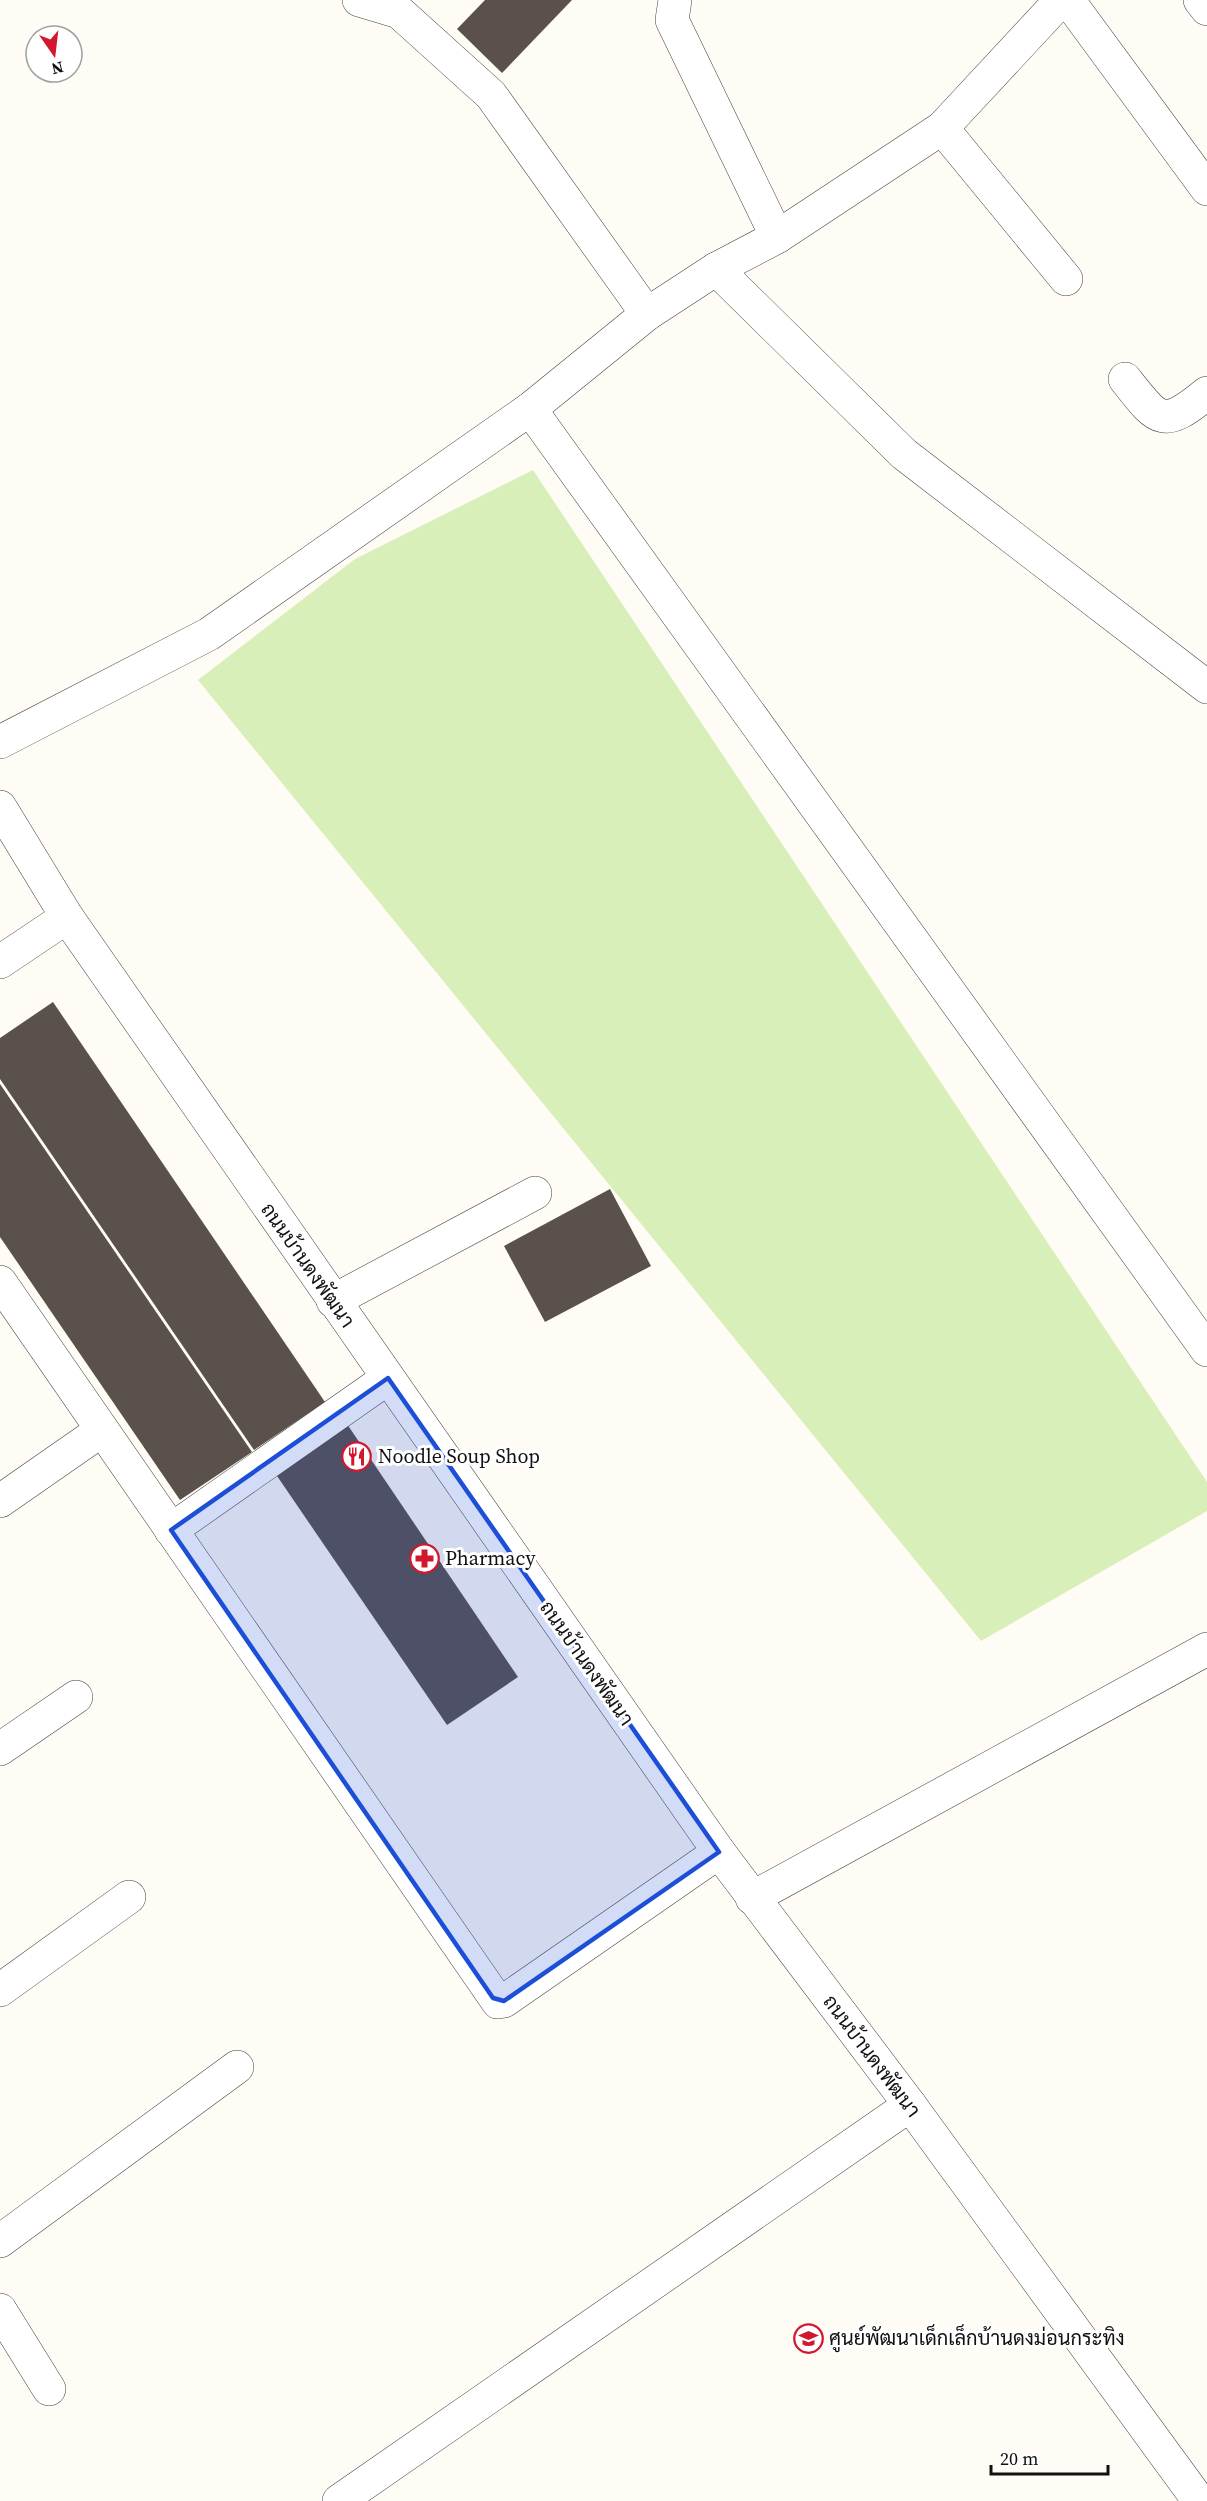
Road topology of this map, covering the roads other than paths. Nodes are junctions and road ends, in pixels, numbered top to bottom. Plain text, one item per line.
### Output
1 (359, 0) edge
2 (675, 0) edge
3 (1061, 0) edge
4 (1068, 0) edge
5 (1200, 0) edge
6 (1207, 9) edge
7 (942, 128) junction
8 (1207, 189) edge
9 (777, 237) junction
10 (716, 269) junction
11 (1066, 279) dead end
12 (647, 314) junction
13 (1125, 379) dead end
14 (1207, 393) edge
15 (530, 409) junction
16 (1207, 687) edge
17 (0, 742) edge
18 (0, 807) edge
19 (67, 918) junction
20 (0, 962) edge
21 (536, 1193) dead end
22 (0, 1282) edge
23 (333, 1301) junction
24 (1207, 1350) edge
25 (388, 1378) junction
26 (102, 1430) junction
27 (0, 1501) edge
28 (171, 1530) junction
29 (1207, 1649) edge
30 (76, 1697) dead end
31 (0, 1749) edge
32 (719, 1852) junction
33 (129, 1897) dead end
34 (752, 1898) junction
35 (0, 1990) edge
36 (237, 2067) dead end
37 (910, 2105) junction
38 (0, 2241) edge
39 (0, 2310) edge
40 (49, 2389) dead end
41 (339, 2501) edge
42 (1198, 2501) edge

1 - 12 street
2 - 9 street
3 - 7 street
4 - 8 street
5 - 6 street
7 - 9 street
7 - 11 street
9 - 10 street
10 - 12 street
10 - 16 street
12 - 15 street
13 - 14 street
15 - 17 street
15 - 24 street
18 - 19 street, ถนนบ้านดงพัฒนา
19 - 20 street
19 - 23 street, ถนนบ้านดงพัฒนา
21 - 23 street
22 - 26 street
23 - 25 street, ถนนบ้านดงพัฒนา
25 - 28 street
25 - 32 street, ถนนบ้านดงพัฒนา
26 - 27 street
26 - 28 street
28 - 32 street
29 - 34 street
30 - 31 street
32 - 34 street, ถนนบ้านดงพัฒนา
33 - 35 street
34 - 37 street, ถนนบ้านดงพัฒนา
36 - 38 street
37 - 41 street
37 - 42 street, ถนนบ้านดงพัฒนา
39 - 40 street

